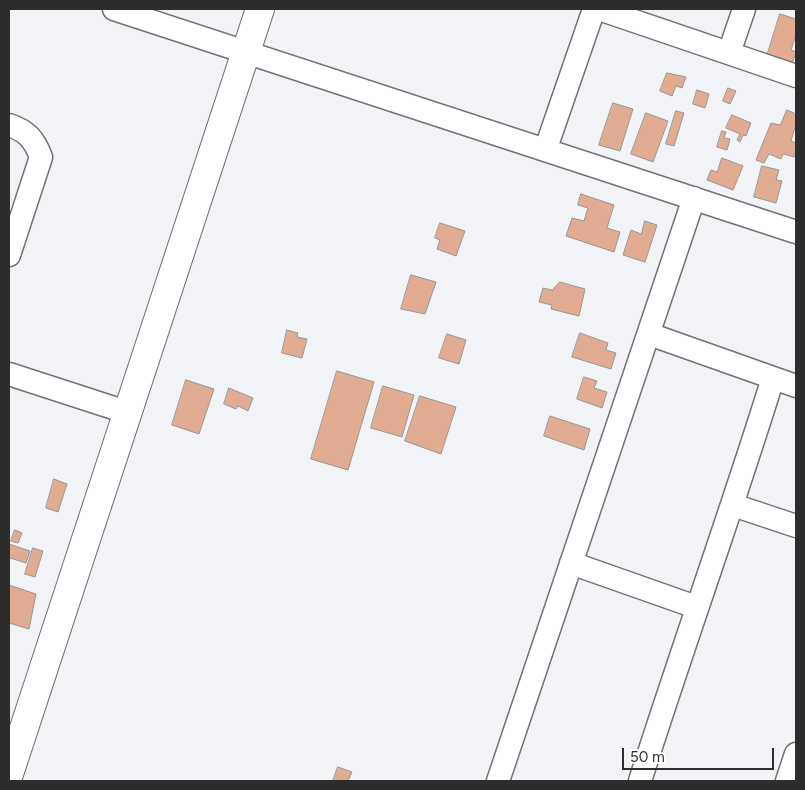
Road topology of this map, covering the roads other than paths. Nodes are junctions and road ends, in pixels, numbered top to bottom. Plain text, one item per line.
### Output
1 (114, 9) edge
2 (260, 9) edge
3 (594, 9) edge
4 (599, 9) edge
5 (744, 9) edge
6 (245, 53) junction
7 (729, 53) junction
8 (796, 76) edge
9 (9, 125) edge
10 (546, 148) junction
11 (694, 198) junction
12 (796, 232) edge
13 (9, 255) edge
14 (649, 334) junction
15 (9, 374) edge
16 (773, 378) junction
17 (796, 386) edge
18 (126, 412) junction
19 (733, 505) junction
20 (796, 526) edge
21 (571, 563) junction
22 (696, 607) junction
23 (796, 754) edge
24 (9, 772) edge
25 (498, 781) edge
26 (640, 781) edge
27 (787, 781) edge

1 - 6 street
2 - 6 street
3 - 10 street
4 - 7 street
5 - 7 street
6 - 10 street
6 - 18 street
7 - 8 street
9 - 13 street
10 - 11 street
11 - 12 street
11 - 14 street
14 - 16 street
14 - 21 street
15 - 18 street
16 - 17 street
16 - 19 street
18 - 24 street
19 - 20 street
19 - 22 street
21 - 22 street
21 - 25 street
22 - 26 street
23 - 27 street

